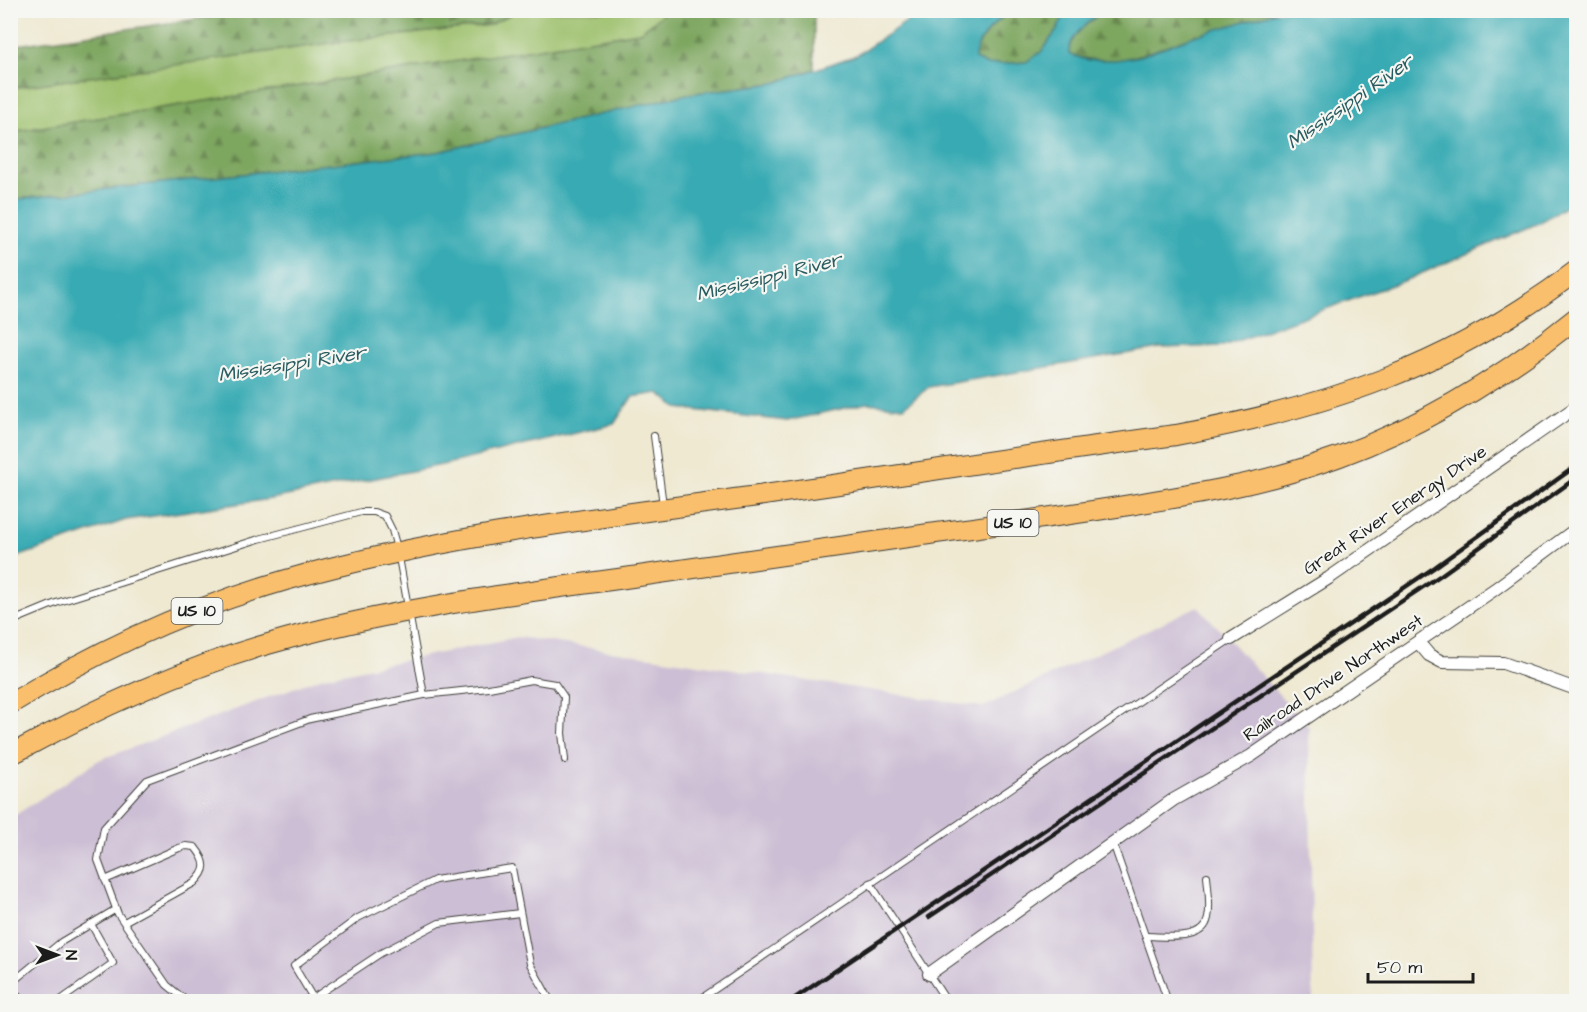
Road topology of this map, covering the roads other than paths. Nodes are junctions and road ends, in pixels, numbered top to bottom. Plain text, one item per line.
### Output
1 (1576, 271) edge
2 (1576, 318) edge
3 (1576, 407) edge
4 (654, 436) dead end
5 (663, 509) junction
6 (1576, 529) edge
7 (398, 552) junction
8 (410, 610) junction
9 (10, 622) edge
10 (1231, 639) joint
11 (1418, 642) junction
12 (1576, 689) edge
13 (424, 695) junction
14 (10, 704) edge
15 (10, 755) edge
16 (565, 760) dead end
17 (1109, 845) junction
18 (1208, 876) dead end
19 (105, 880) junction
20 (870, 883) junction
21 (116, 909) junction
22 (520, 913) junction
23 (124, 922) junction
24 (91, 924) junction
25 (1146, 936) junction
26 (929, 974) junction
27 (10, 985) edge
28 (313, 998) junction
29 (23, 1002) edge
30 (58, 1002) edge
31 (188, 1002) edge
32 (297, 1002) edge
33 (551, 1002) edge
34 (696, 1002) edge
35 (947, 1002) edge
36 (1168, 1002) edge

1 - 5 highway, US 10
2 - 8 highway, US 10
3 - 10 street, Great River Energy Drive
4 - 5 lane
5 - 7 highway, US 10
6 - 11 street, Railroad Drive Northwest
7 - 8 lane
7 - 9 lane
7 - 14 highway, US 10
8 - 13 lane
8 - 15 highway, US 10
10 - 20 lane
11 - 12 street
11 - 17 street, Railroad Drive Northwest
13 - 16 lane
13 - 19 lane
17 - 25 lane
17 - 26 street, Railroad Drive Northwest
18 - 25 lane
19 - 21 lane
19 - 23 lane
20 - 26 lane
20 - 34 lane
21 - 23 lane
21 - 24 lane
22 - 28 lane
22 - 28 lane
22 - 33 lane
23 - 31 lane
24 - 27 lane
24 - 30 lane
25 - 36 lane
26 - 35 lane
27 - 29 lane
28 - 32 lane

